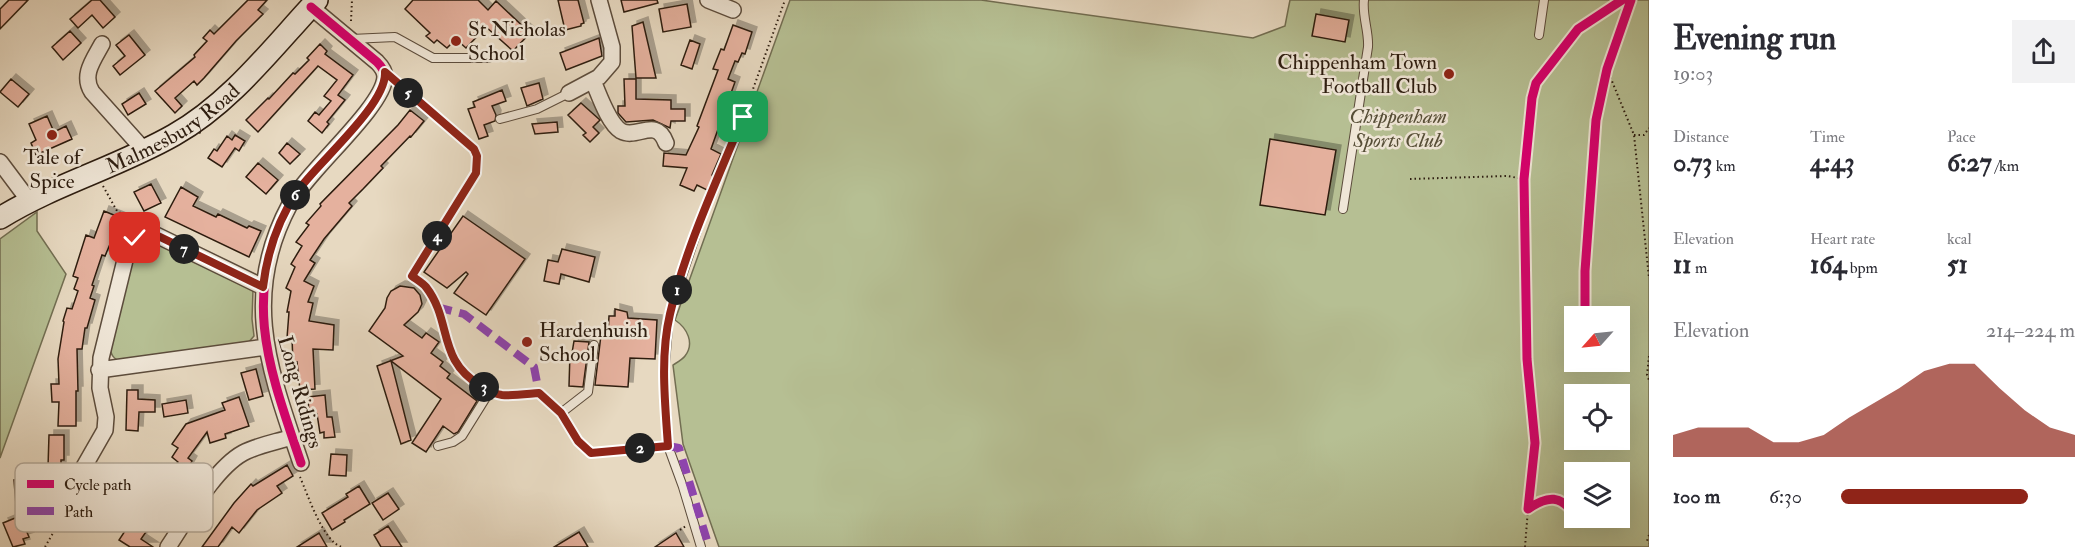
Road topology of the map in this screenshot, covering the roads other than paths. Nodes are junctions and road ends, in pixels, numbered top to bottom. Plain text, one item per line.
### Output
1 (599, 0) edge
2 (708, 0) edge
3 (1364, 0) edge
4 (1544, 0) edge
5 (314, 3) edge
6 (733, 10) dead end
7 (1539, 35) dead end
8 (349, 39) junction
9 (102, 44) dead end
10 (489, 58) dead end
11 (385, 72) junction
12 (593, 81) junction
13 (569, 93) joint
14 (500, 119) dead end
15 (666, 143) dead end
16 (144, 150) junction
17 (0, 162) edge
18 (27, 201) junction
19 (1343, 209) dead end
20 (0, 218) edge
21 (701, 219) road end
22 (263, 287) junction
23 (594, 345) dead end
24 (266, 347) junction
25 (99, 370) junction
26 (490, 391) junction
27 (561, 413) junction
28 (292, 437) junction
29 (438, 446) dead end
30 (668, 446) junction
31 (82, 463) edge
32 (301, 463) road end
33 (213, 481) edge
34 (178, 532) edge
35 (168, 547) edge
36 (702, 547) edge

1 - 12 street
2 - 6 street
3 - 19 lane
4 - 7 lane
5 - 8 street
5 - 16 main road, Malmesbury Road
8 - 10 lane
8 - 11 street
9 - 16 street
11 - 22 street, Long Ridings
11 - 26 lane
12 - 13 street
12 - 15 street
13 - 14 lane
16 - 18 main road, Malmesbury Road
17 - 18 street
18 - 20 main road, Malmesbury Road
21 - 30 lane
22 - 24 street, Long Ridings
22 - 25 street
23 - 27 lane
24 - 25 street
24 - 28 street, Long Ridings
25 - 31 street
26 - 27 lane
26 - 29 lane
27 - 30 lane
28 - 32 street, Long Ridings
28 - 33 street
30 - 36 lane
34 - 35 street

